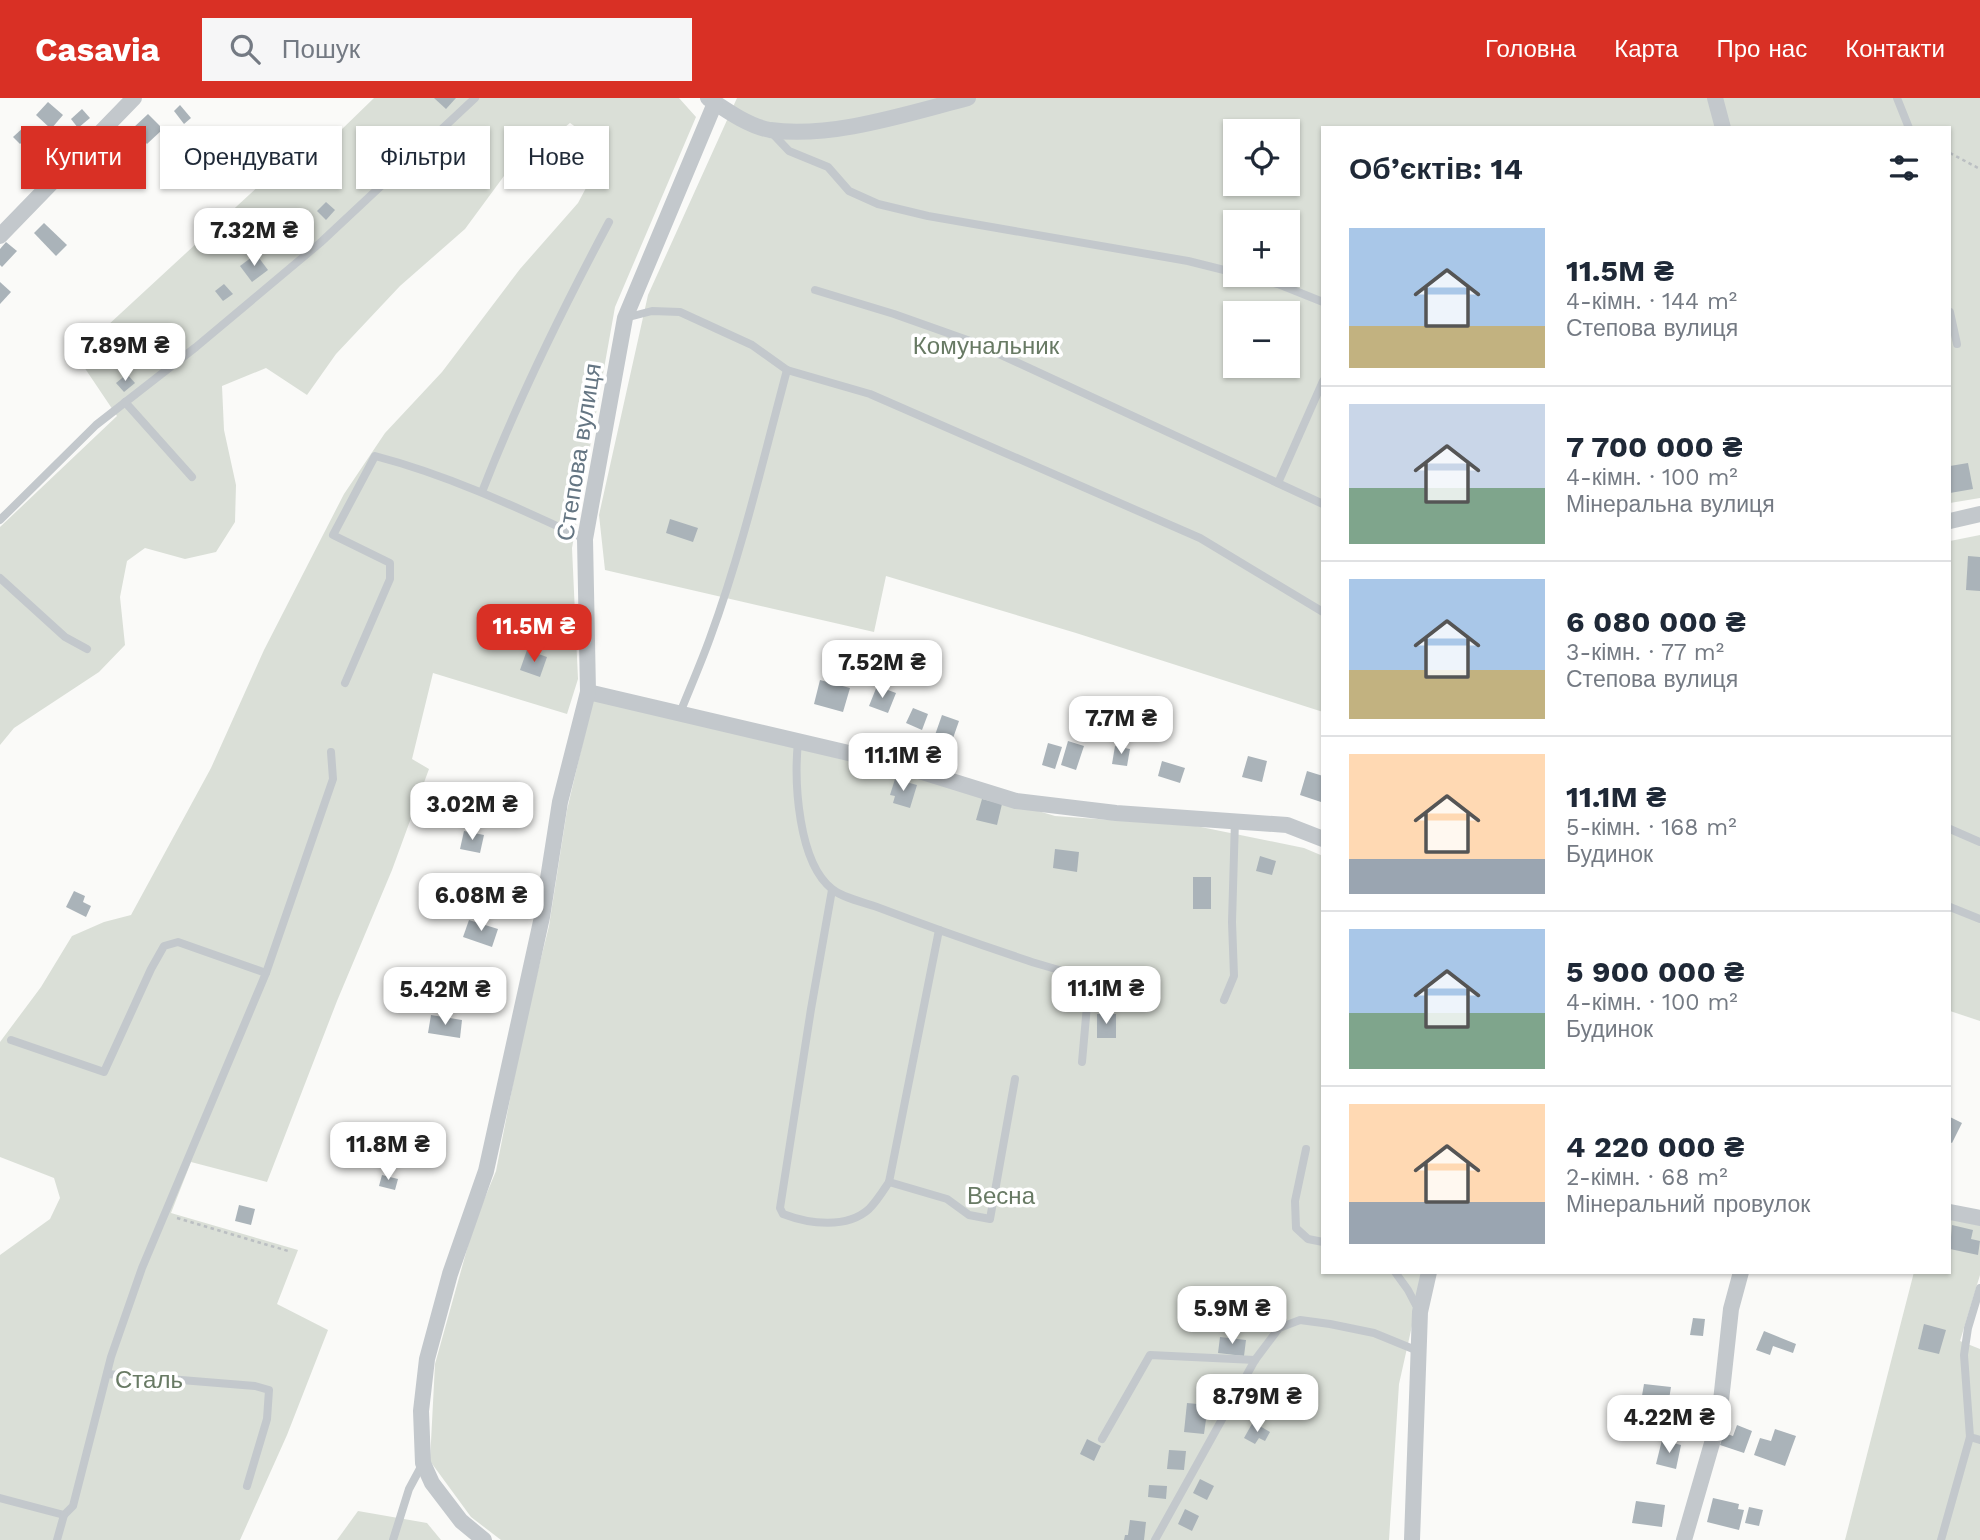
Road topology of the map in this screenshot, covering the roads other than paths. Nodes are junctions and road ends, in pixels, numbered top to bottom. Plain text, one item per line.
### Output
1 (134, 98) edge
2 (475, 98) edge
3 (968, 98) edge
4 (1715, 98) edge
5 (1897, 98) edge
6 (712, 101) edge
7 (1722, 126) edge
8 (1908, 126) edge
9 (769, 130) junction
10 (609, 222) dead end
11 (0, 236) edge
12 (1223, 270) edge
13 (1286, 287) edge
14 (815, 290) dead end
15 (1321, 301) edge
16 (625, 317) junction
17 (1951, 317) edge
18 (1957, 344) dead end
19 (787, 370) junction
20 (1321, 386) edge
21 (125, 402) junction
22 (192, 477) dead end
23 (1278, 483) junction
24 (482, 492) junction
25 (1321, 503) edge
26 (1980, 514) edge
27 (0, 520) edge
28 (1951, 521) edge
29 (585, 539) junction
30 (0, 578) edge
31 (1321, 611) edge
32 (87, 649) dead end
33 (345, 683) dead end
34 (588, 692) junction
35 (680, 713) junction
36 (798, 742) junction
37 (331, 752) dead end
38 (1235, 820) junction
39 (1951, 829) edge
40 (1321, 838) edge
41 (1980, 842) edge
42 (832, 890) junction
43 (1951, 907) edge
44 (1980, 919) edge
45 (939, 930) junction
46 (266, 973) junction
47 (1224, 1000) dead end
48 (11, 1040) dead end
49 (1082, 1062) dead end
50 (1015, 1079) dead end
51 (1306, 1149) dead end
52 (889, 1182) junction
53 (1951, 1212) edge
54 (1980, 1218) edge
55 (1321, 1242) edge
56 (1396, 1274) edge
57 (1429, 1274) edge
58 (1740, 1274) edge
59 (1980, 1288) edge
60 (1420, 1312) junction
61 (1418, 1351) junction
62 (1255, 1360) junction
63 (107, 1374) junction
64 (1970, 1437) junction
65 (1102, 1439) dead end
66 (1980, 1440) edge
67 (423, 1463) junction
68 (247, 1486) dead end
69 (0, 1498) edge
70 (64, 1515) junction
71 (57, 1540) edge
72 (393, 1540) edge
73 (484, 1540) edge
74 (1155, 1540) edge
75 (1412, 1540) edge
76 (1684, 1540) edge
77 (1941, 1540) edge

1 - 11 street
2 - 21 lane
3 - 9 street
4 - 7 street
5 - 8 lane
6 - 9 street
6 - 16 street, Степова вулиця
9 - 12 lane
10 - 24 lane
13 - 15 lane
14 - 23 lane
16 - 19 lane
16 - 29 street, Степова вулиця
17 - 18 lane
19 - 31 lane
19 - 35 lane
20 - 23 lane
21 - 22 lane
21 - 27 lane
23 - 25 lane
24 - 29 lane
24 - 33 lane
26 - 28 street
29 - 34 street, Степова вулиця
30 - 32 lane
34 - 35 street
34 - 67 street, Степова вулиця
35 - 36 street
36 - 38 street
36 - 42 lane
37 - 46 lane
38 - 40 street
38 - 47 lane
39 - 41 lane
42 - 45 lane
42 - 52 lane
43 - 44 lane
45 - 49 lane
45 - 52 lane
46 - 48 lane
46 - 63 lane
50 - 52 lane
51 - 55 lane
53 - 54 street
56 - 60 lane
57 - 60 street
58 - 76 street
59 - 64 lane
60 - 61 street
61 - 62 lane
61 - 75 street
62 - 65 lane
62 - 74 lane
63 - 68 lane
63 - 70 lane
64 - 66 lane
64 - 77 lane
67 - 72 lane
67 - 73 street, Степова вулиця
69 - 70 lane
70 - 71 lane

